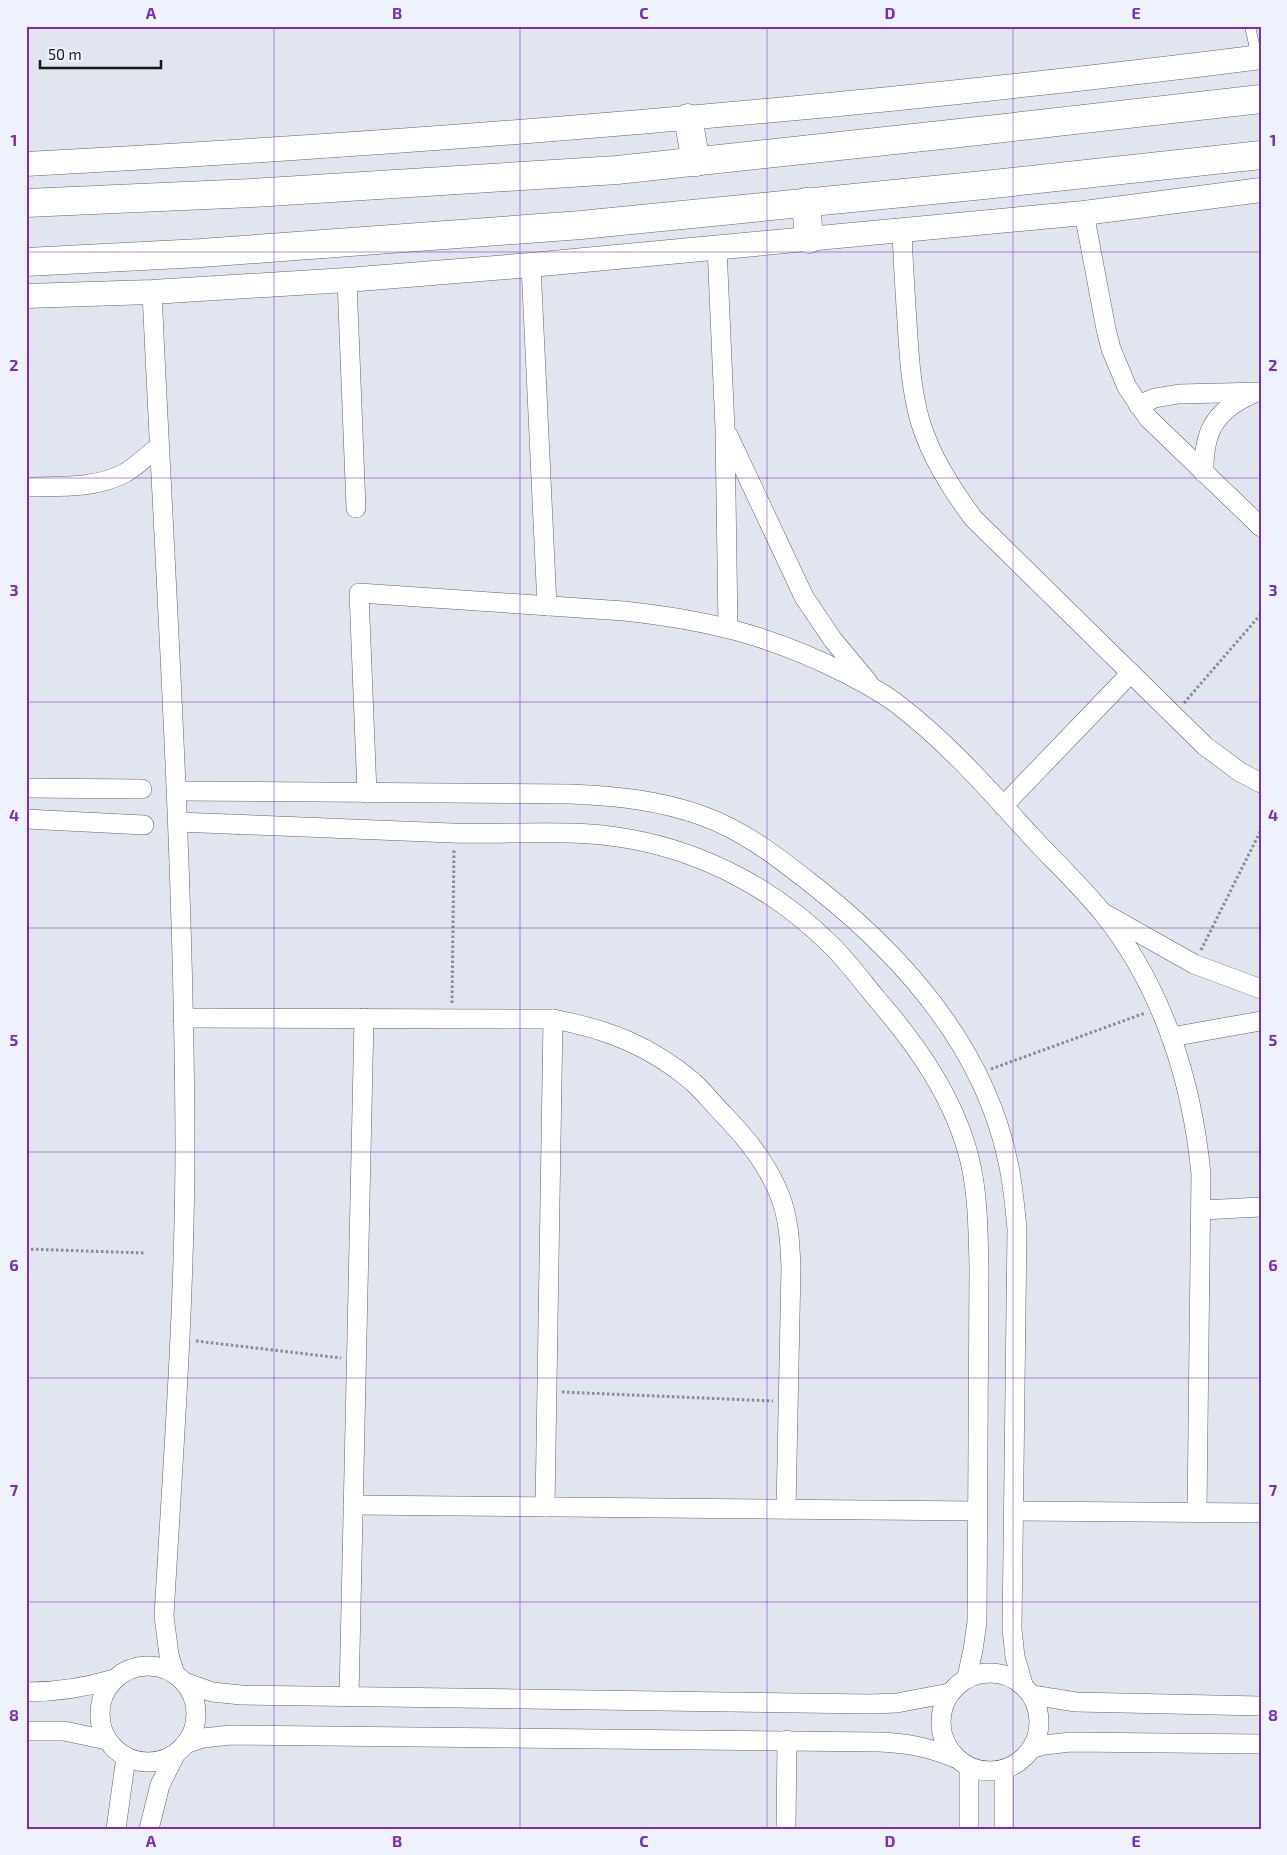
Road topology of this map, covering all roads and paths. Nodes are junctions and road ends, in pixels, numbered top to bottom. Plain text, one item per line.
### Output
1 (1250, 26) edge
2 (1259, 57) edge
3 (1261, 99) edge
4 (688, 118) junction
5 (1261, 154) edge
6 (696, 162) junction
7 (26, 164) edge
8 (1261, 190) edge
9 (806, 202) junction
10 (26, 203) edge
11 (1084, 212) junction
12 (902, 230) junction
13 (809, 239) junction
14 (717, 247) junction
15 (26, 262) edge
16 (531, 265) junction
17 (347, 280) junction
18 (152, 292) junction
19 (26, 296) edge
20 (1258, 393) edge
21 (1138, 405) junction
22 (725, 429) junction
23 (159, 447) junction
24 (1204, 472) junction
25 (26, 487) edge
26 (356, 508) dead end
27 (1261, 527) edge
28 (547, 606) junction
29 (1261, 614) edge
30 (728, 628) junction
31 (1131, 673) junction
32 (874, 688) junction
33 (1174, 715) junction
34 (1261, 783) edge
35 (26, 788) edge
36 (142, 789) dead end
37 (177, 791) junction
38 (367, 793) junction
39 (1003, 806) junction
40 (26, 819) edge
41 (178, 822) junction
42 (144, 825) dead end
43 (1261, 830) edge
44 (455, 833) junction
45 (1101, 911) junction
46 (1194, 964) junction
47 (1261, 989) edge
48 (1160, 1008) junction
49 (183, 1018) junction
50 (364, 1018) junction
51 (553, 1018) junction
52 (452, 1019) junction
53 (1261, 1021) edge
54 (1171, 1037) junction
55 (977, 1074) junction
56 (1261, 1207) edge
57 (1202, 1210) junction
58 (26, 1249) edge
59 (146, 1254) dead end
60 (180, 1339) junction
61 (356, 1360) junction
62 (547, 1392) junction
63 (788, 1402) junction
64 (353, 1505) junction
65 (545, 1507) junction
66 (786, 1509) junction
67 (977, 1511) junction
68 (1014, 1511) junction
69 (1197, 1512) junction
70 (1261, 1513) edge
71 (967, 1677) junction
72 (179, 1678) junction
73 (114, 1679) junction
74 (1028, 1690) junction
75 (26, 1692) edge
76 (949, 1693) junction
77 (349, 1697) junction
78 (1261, 1706) edge
79 (26, 1731) edge
80 (107, 1740) junction
81 (787, 1740) junction
82 (1261, 1744) edge
83 (181, 1748) junction
84 (1031, 1749) junction
85 (126, 1757) junction
86 (962, 1762) junction
87 (1004, 1769) junction
88 (116, 1829) edge
89 (149, 1829) edge
90 (786, 1829) edge
91 (969, 1829) edge
92 (1004, 1829) edge

1 - 2 lane
2 - 4 street
3 - 6 main road
4 - 6 main road
4 - 7 street
5 - 9 main road
6 - 10 main road
8 - 11 street
9 - 13 main road
9 - 15 main road
11 - 12 street
11 - 21 street
12 - 13 street
12 - 31 street
13 - 14 street
14 - 16 street
14 - 22 street
16 - 17 street
16 - 28 street
17 - 18 street
17 - 26 street
18 - 19 street
18 - 23 street
20 - 21 street
20 - 24 street
21 - 24 street
22 - 30 street
22 - 32 street
23 - 25 street
23 - 37 street
24 - 27 street
28 - 30 street
28 - 38 street
29 - 33 path
30 - 32 street
31 - 33 street
31 - 39 street
32 - 39 street
33 - 34 street
35 - 36 street
37 - 38 street
37 - 41 street
38 - 55 street
39 - 45 street
40 - 42 street
41 - 44 street
41 - 49 street
43 - 46 path
44 - 52 path
44 - 67 street
45 - 46 street
45 - 48 street
46 - 47 street
48 - 54 street
48 - 55 path
49 - 50 street
49 - 60 street
50 - 52 street
50 - 61 street
51 - 52 street
51 - 62 street
51 - 63 street
53 - 54 street
54 - 57 street
55 - 68 street
56 - 57 street
57 - 69 street
58 - 59 path
60 - 61 path
60 - 72 street
61 - 64 street
62 - 63 path
62 - 65 street
63 - 66 street
64 - 65 street
64 - 77 street
65 - 66 street
66 - 67 street
67 - 71 street
68 - 69 street
68 - 74 street
69 - 70 street
71 - 74 street
71 - 76 street
72 - 73 street
72 - 77 street
72 - 83 street
73 - 75 street
73 - 80 street
74 - 78 street
74 - 84 street
76 - 77 street
76 - 86 street
79 - 80 street
80 - 85 street
81 - 83 street
81 - 86 street
81 - 90 street
82 - 84 street
83 - 85 street
83 - 89 street
84 - 87 street
85 - 88 street
86 - 87 street
86 - 91 street
87 - 92 street

